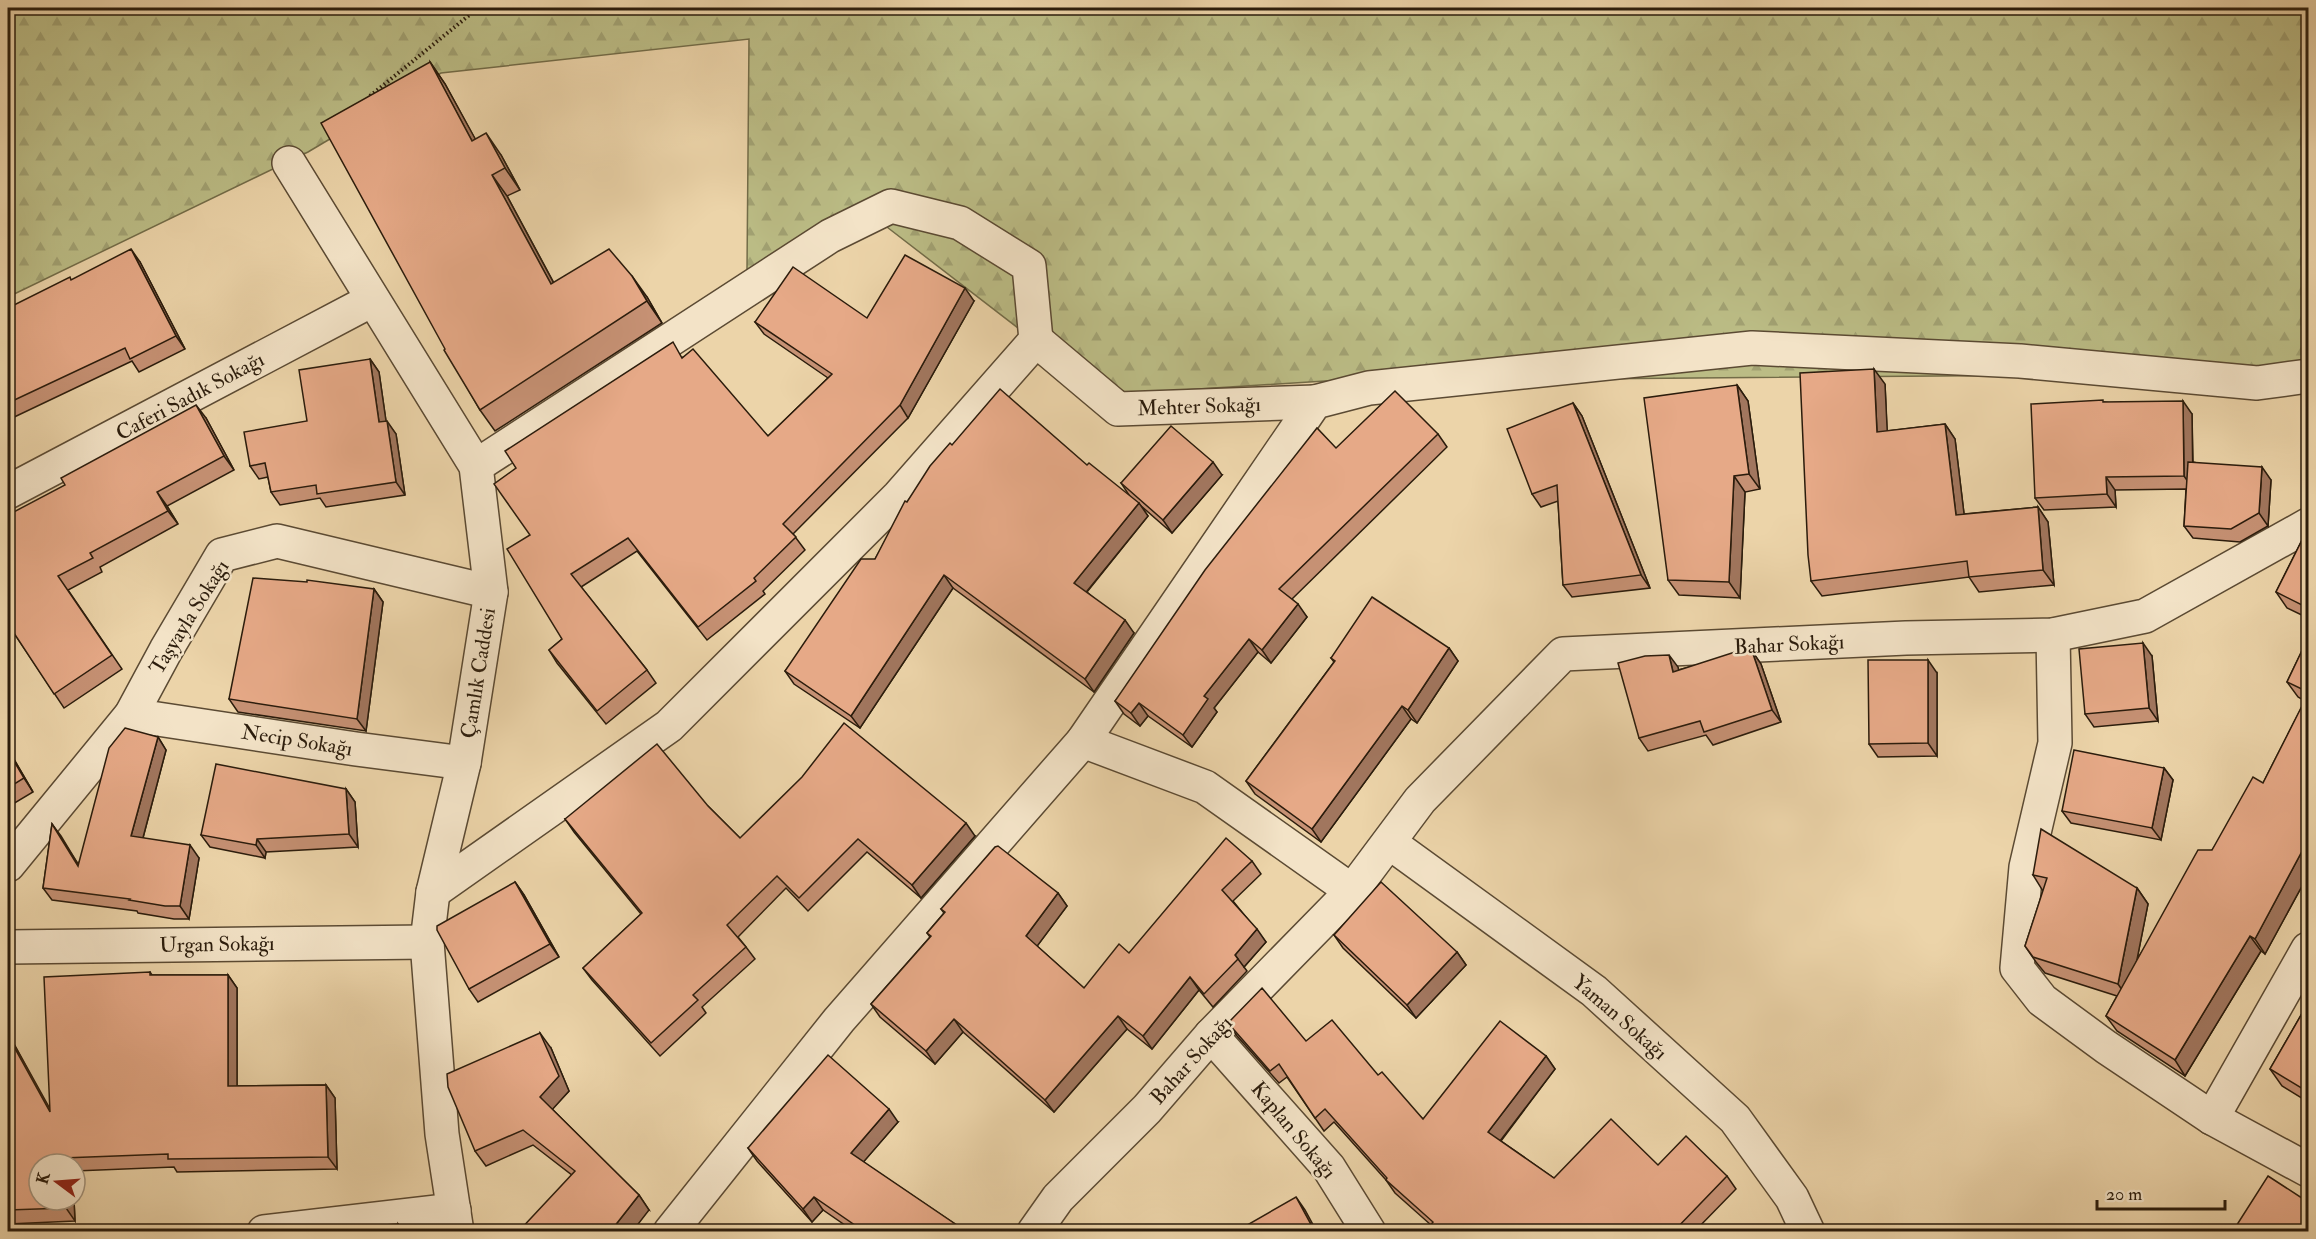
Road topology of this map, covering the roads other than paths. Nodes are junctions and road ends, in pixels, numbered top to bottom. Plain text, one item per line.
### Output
1 (289, 163) dead end
2 (372, 300) junction
3 (1036, 340) junction
4 (2308, 376) edge
5 (1315, 402) junction
6 (476, 466) junction
7 (8, 492) edge
8 (2308, 525) edge
9 (491, 592) junction
10 (2053, 635) junction
11 (131, 715) junction
12 (1083, 741) junction
13 (464, 763) junction
14 (1390, 843) junction
15 (8, 865) edge
16 (1352, 891) junction
17 (433, 892) junction
18 (427, 942) junction
19 (8, 947) edge
20 (2308, 949) edge
21 (1211, 1035) junction
22 (2212, 1118) junction
23 (2308, 1170) edge
24 (455, 1221) edge
25 (264, 1232) edge
26 (670, 1232) edge
27 (1034, 1232) edge
28 (1369, 1232) edge
29 (1808, 1232) edge

1 - 2 street, Çamlık Caddesi
2 - 6 street, Çamlık Caddesi
2 - 7 street, Caferi Sadık Sokağı
3 - 5 street, Mehter Sokağı
3 - 6 street
3 - 17 street
4 - 5 street, Mehter Sokağı
5 - 12 street
6 - 9 street, Çamlık Caddesi
8 - 10 street, Bahar Sokağı
9 - 11 street, Taşyayla Sokağı
9 - 13 street, Çamlık Caddesi
10 - 14 street, Bahar Sokağı
10 - 22 street
11 - 13 street, Necip Sokağı
11 - 15 street, Taşyayla Sokağı
12 - 16 street
12 - 26 street
13 - 17 street, Çamlık Caddesi
14 - 16 street, Bahar Sokağı
14 - 29 street, Yaman Sokağı
16 - 21 street, Bahar Sokağı
17 - 18 street, Çamlık Caddesi
18 - 19 street, Urgan Sokağı
18 - 24 street, Çamlık Caddesi
20 - 22 street
21 - 27 street, Bahar Sokağı
21 - 28 street, Kaplan Sokağı
22 - 23 street
24 - 25 street

